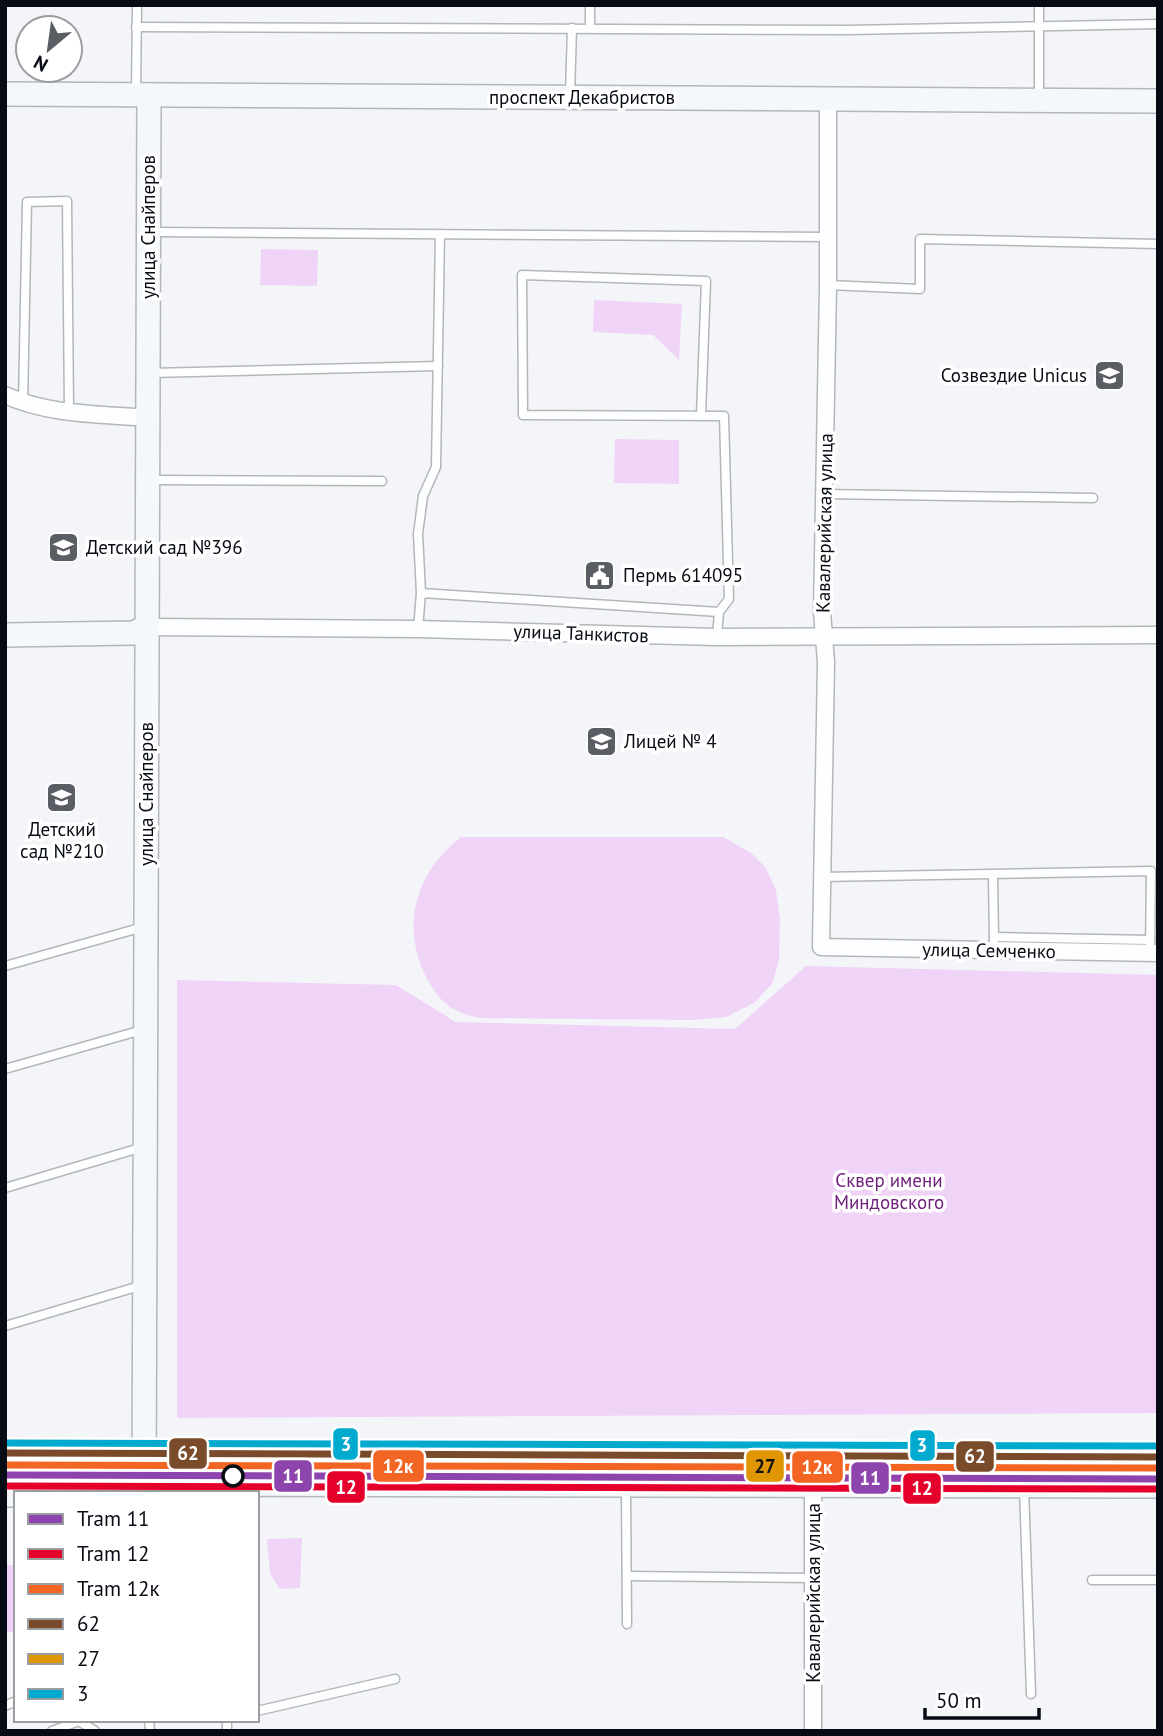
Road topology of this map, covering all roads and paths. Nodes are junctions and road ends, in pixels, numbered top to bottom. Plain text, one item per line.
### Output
1 (136, 5) edge
2 (590, 5) edge
3 (1039, 5) edge
4 (1158, 24) edge
5 (136, 27) junction
6 (572, 28) junction
7 (590, 28) junction
8 (1040, 28) junction
9 (5, 94) edge
10 (142, 95) junction
11 (570, 97) junction
12 (828, 99) junction
13 (1039, 100) junction
14 (1158, 101) edge
15 (148, 232) junction
16 (440, 234) junction
17 (828, 237) junction
18 (1158, 244) edge
19 (828, 285) junction
20 (438, 366) junction
21 (148, 373) junction
22 (5, 396) edge
23 (23, 403) junction
24 (69, 411) junction
25 (701, 415) junction
26 (147, 418) junction
27 (146, 480) junction
28 (382, 481) dead end
29 (824, 495) junction
30 (1093, 498) dead end
31 (421, 593) junction
32 (719, 612) junction
33 (147, 627) junction
34 (418, 629) junction
35 (5, 635) edge
36 (1158, 635) edge
37 (823, 636) junction
38 (717, 637) junction
39 (993, 874) junction
40 (821, 877) junction
41 (146, 927) junction
42 (994, 944) junction
43 (821, 947) joint
44 (1153, 948) edge
45 (5, 966) edge
46 (145, 1029) junction
47 (5, 1069) edge
48 (145, 1146) junction
49 (5, 1188) edge
50 (144, 1285) junction
51 (5, 1325) edge
52 (5, 1453) edge
53 (144, 1453) junction
54 (813, 1456) junction
55 (1158, 1457) edge
56 (1024, 1485) junction
57 (626, 1486) junction
58 (813, 1486) junction
59 (1158, 1486) edge
60 (138, 1491) edge
61 (627, 1576) junction
62 (812, 1578) junction
63 (1092, 1580) dead end
64 (1158, 1580) edge
65 (627, 1624) dead end
66 (395, 1679) dead end
67 (1031, 1694) dead end
68 (259, 1711) edge
69 (76, 1722) edge
70 (52, 1731) edge
71 (813, 1731) edge

1 - 5 lane
2 - 7 lane
3 - 8 lane
4 - 8 lane
5 - 6 lane
5 - 10 lane
6 - 7 lane
6 - 11 lane
7 - 8 lane
8 - 13 lane
9 - 10 main road, проспект Декабристов
10 - 11 main road, проспект Декабристов
10 - 15 main road, улица Снайперов
11 - 12 main road, проспект Декабристов
12 - 13 main road, проспект Декабристов
12 - 17 street, Кавалерийская улица
13 - 14 main road, проспект Декабристов
15 - 16 lane
15 - 21 main road, улица Снайперов
16 - 17 lane
16 - 20 lane
17 - 19 street, Кавалерийская улица
18 - 19 lane
19 - 29 street, Кавалерийская улица
20 - 21 lane
20 - 31 lane
21 - 26 main road, улица Снайперов
22 - 23 street
23 - 24 street
23 - 24 lane
24 - 26 street
25 - 25 lane
25 - 32 lane
26 - 27 main road, улица Снайперов
27 - 28 lane
27 - 33 main road, улица Снайперов
29 - 30 lane
29 - 37 street, Кавалерийская улица
31 - 32 lane
31 - 34 lane
32 - 38 lane
33 - 34 street, улица Танкистов
33 - 35 main road, улица Танкистов
33 - 41 main road, улица Снайперов
34 - 38 street, улица Танкистов
36 - 37 street, улица Танкистов
37 - 38 street, улица Танкистов
37 - 40 street, Кавалерийская улица
39 - 40 lane
39 - 42 lane
39 - 44 lane
40 - 43 street, Кавалерийская улица
41 - 45 lane
41 - 46 main road, улица Снайперов
42 - 43 street, улица Семченко
42 - 44 street, улица Семченко
46 - 47 lane
46 - 48 main road, улица Снайперов
48 - 49 lane
48 - 50 main road, улица Снайперов
50 - 51 lane
50 - 53 main road, улица Снайперов
52 - 53 main road
53 - 54 main road
53 - 60 main road, улица Снайперов
54 - 55 main road
54 - 58 street, Кавалерийская улица
56 - 58 main road
56 - 59 main road
56 - 67 lane
57 - 58 main road
57 - 60 main road
57 - 61 lane
58 - 62 street, Кавалерийская улица
61 - 62 lane
61 - 65 lane
62 - 71 street, Кавалерийская улица
63 - 64 lane
66 - 68 lane
69 - 70 lane

